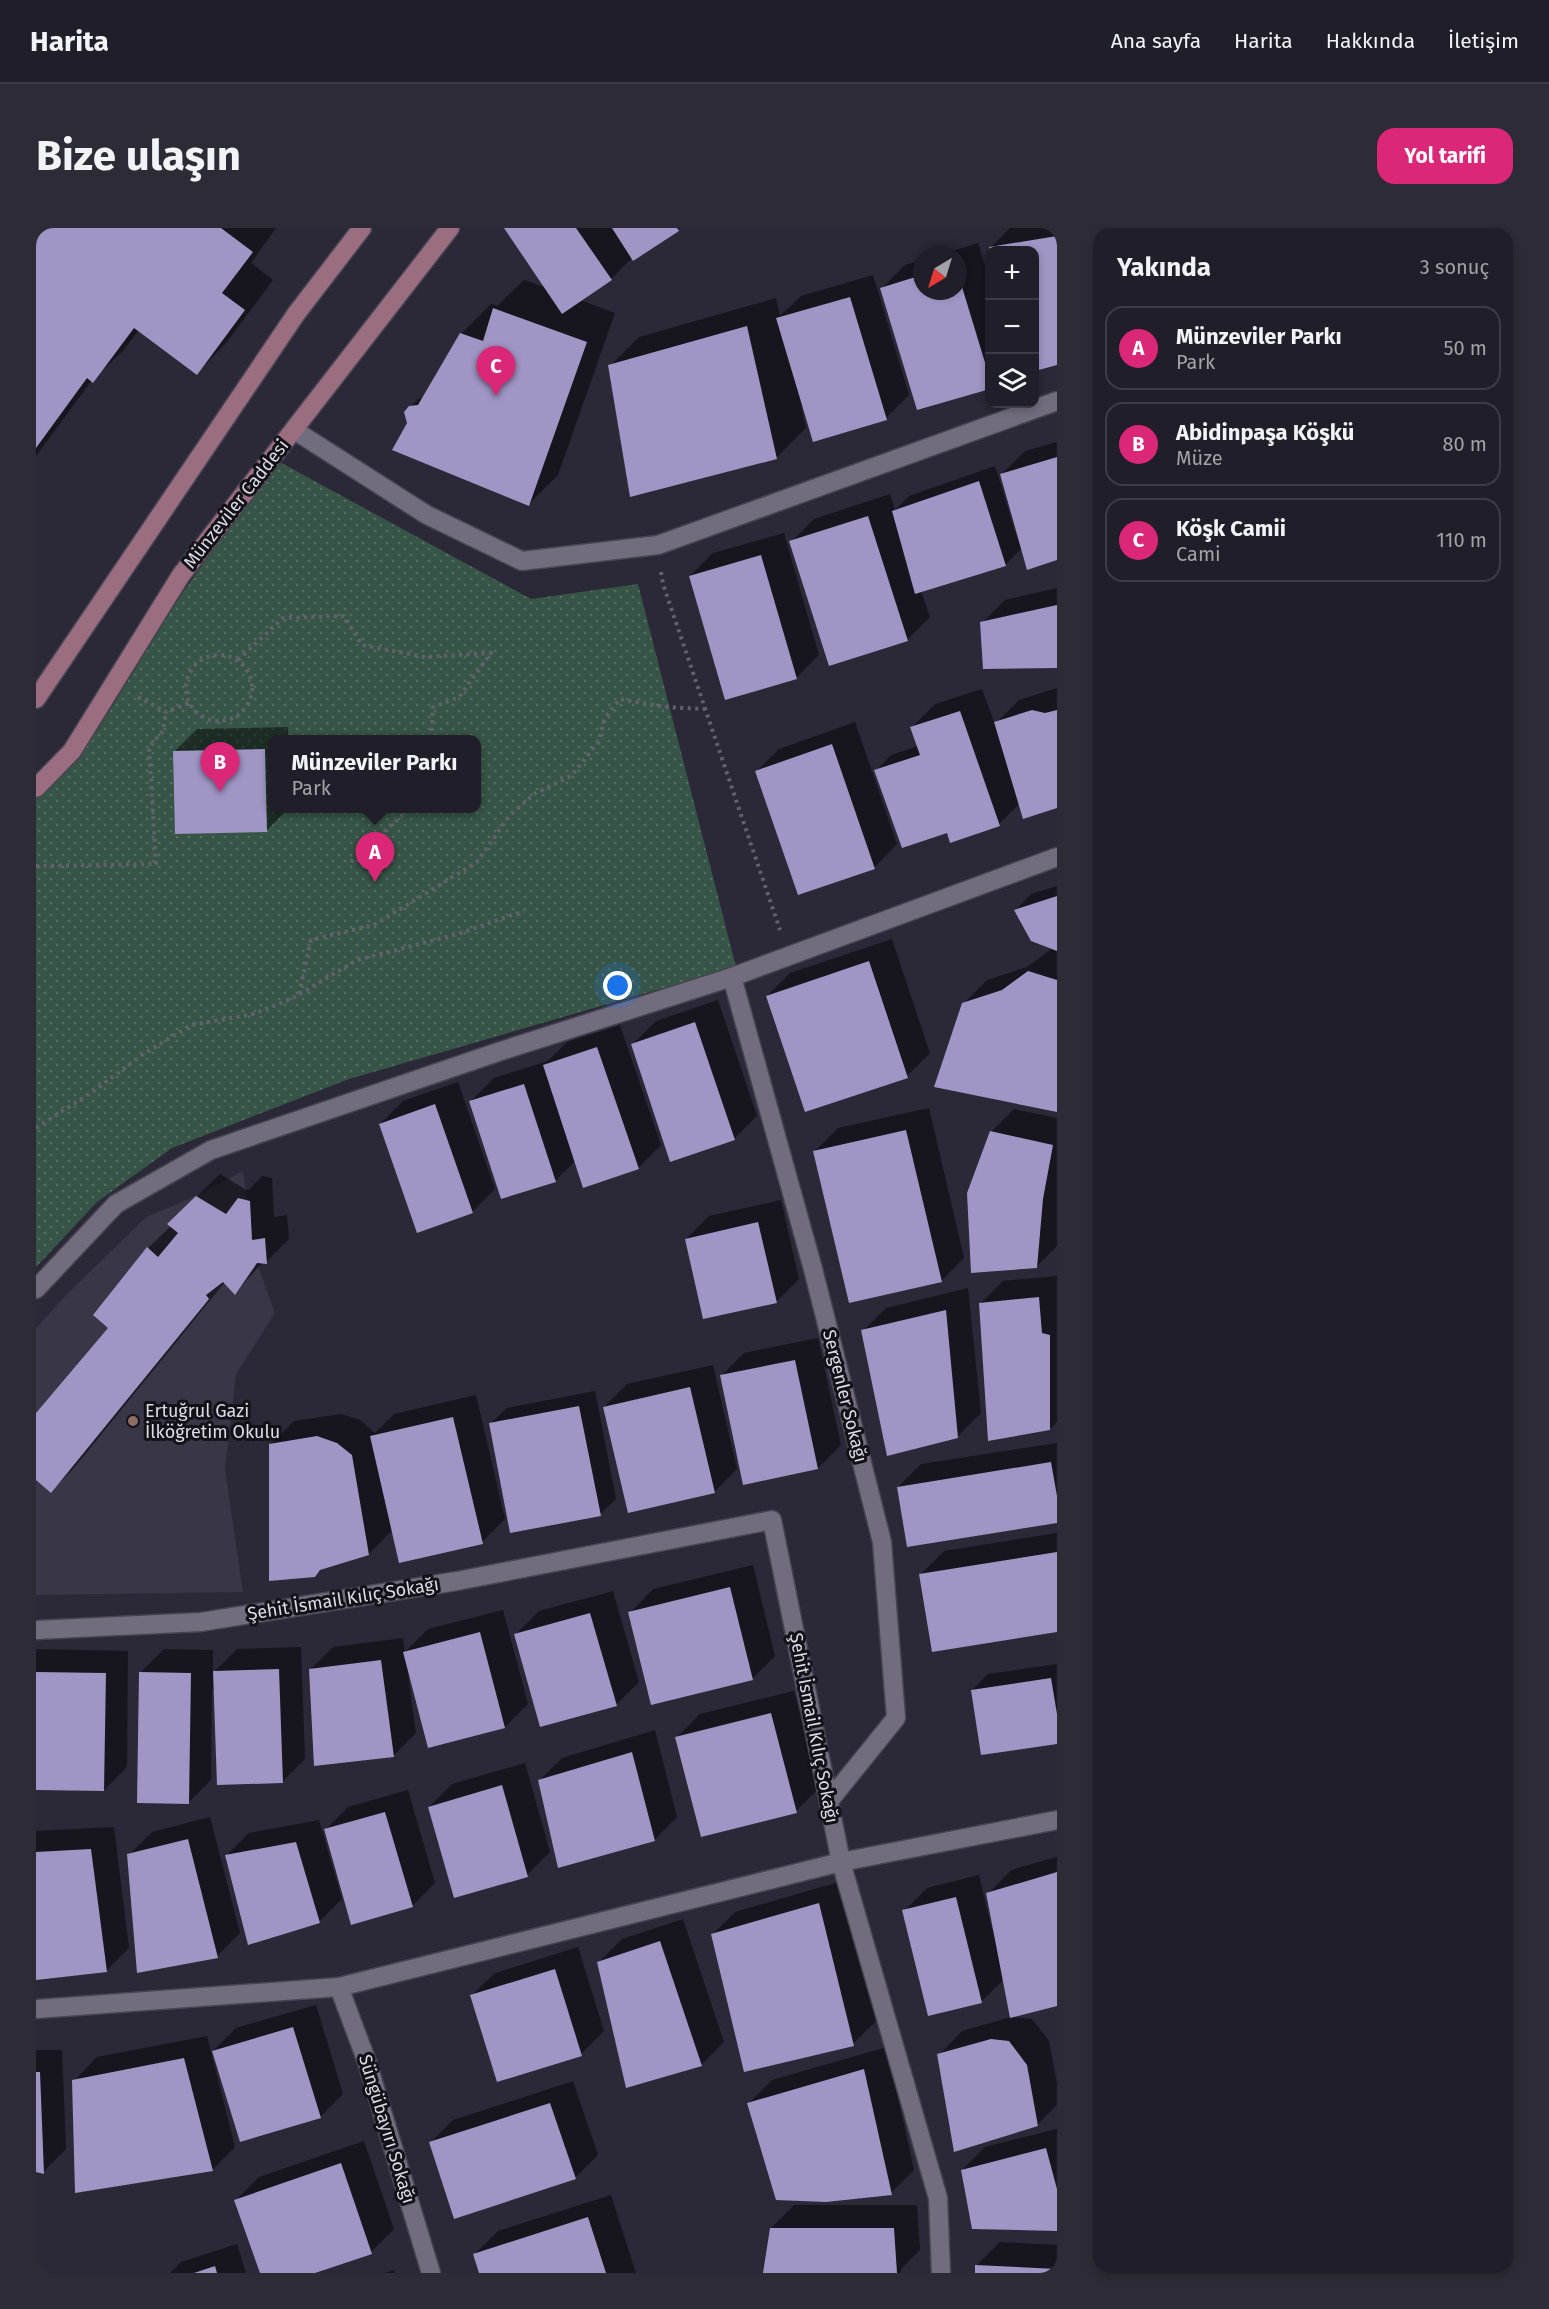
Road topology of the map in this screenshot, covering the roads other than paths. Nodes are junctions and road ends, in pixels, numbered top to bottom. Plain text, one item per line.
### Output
1 (362, 228) edge
2 (450, 228) edge
3 (1057, 401) edge
4 (294, 430) junction
5 (36, 699) edge
6 (36, 788) edge
7 (1057, 857) edge
8 (732, 977) junction
9 (36, 1289) edge
10 (36, 1630) edge
11 (829, 1801) junction
12 (1057, 1820) edge
13 (841, 1862) junction
14 (339, 1987) junction
15 (36, 2009) edge
16 (431, 2273) edge
17 (941, 2273) edge

1 - 5 main road
2 - 4 main road, Münzeviler Caddesi
3 - 4 street
4 - 6 main road, Münzeviler Caddesi
7 - 8 street
8 - 9 street
8 - 11 street, Sergenler Sokağı
10 - 11 street, Şehit İsmail Kılıç Sokağı
11 - 13 street, Şehit İsmail Kılıç Sokağı
12 - 13 street
13 - 14 street
13 - 17 street, Şehit İsmail Kılıç Sokağı
14 - 15 street
14 - 16 street, Süngübayırı Sokağı

